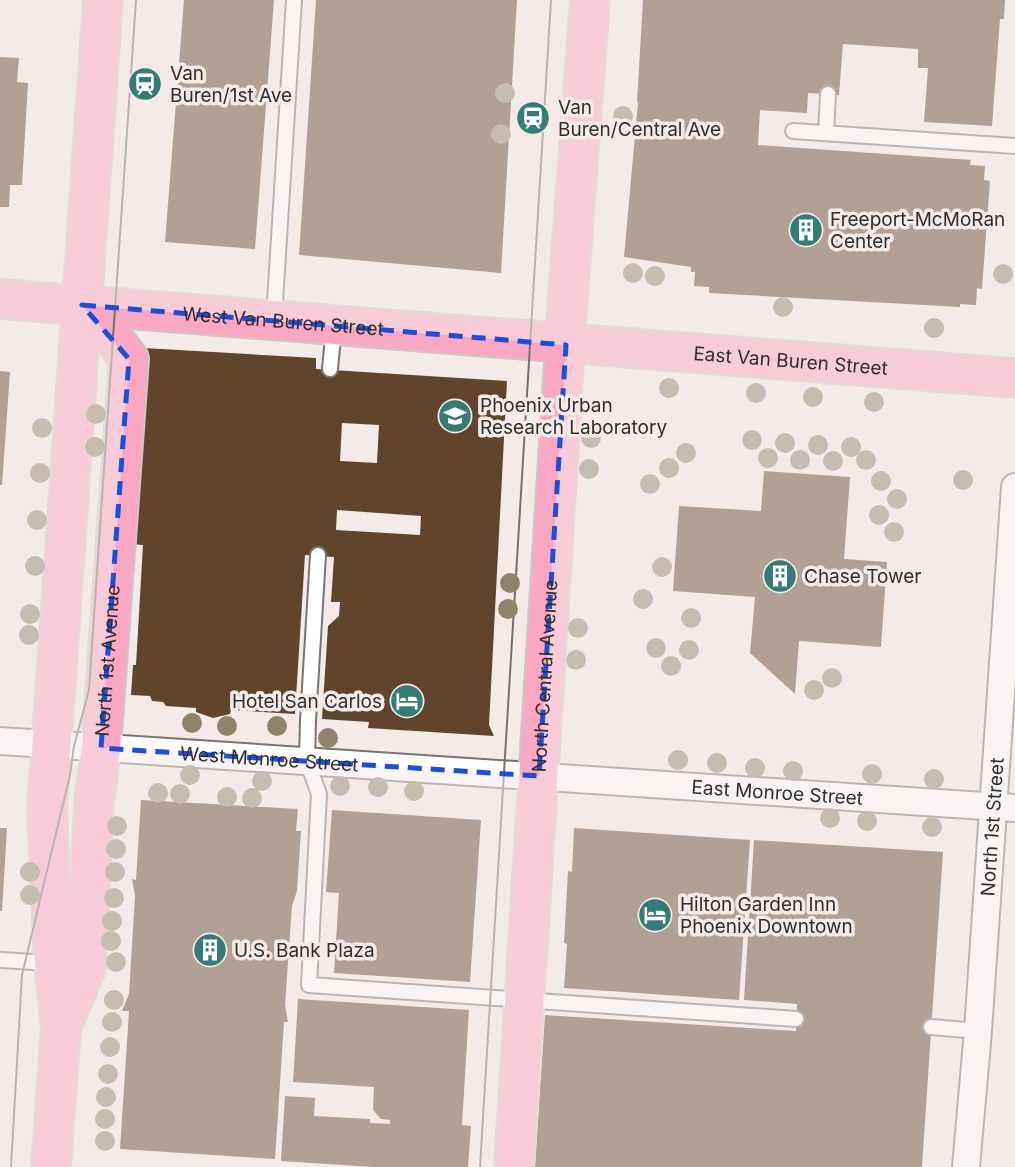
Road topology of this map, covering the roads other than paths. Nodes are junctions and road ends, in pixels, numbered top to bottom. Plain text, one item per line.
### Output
1 (103, 0) edge
2 (294, 0) edge
3 (569, 0) edge
4 (590, 0) edge
5 (828, 94) dead end
6 (793, 131) dead end
7 (826, 133) junction
8 (1015, 146) edge
9 (576, 184) junction
10 (0, 299) edge
11 (82, 305) junction
12 (274, 319) junction
13 (334, 326) junction
14 (566, 345) junction
15 (330, 369) dead end
16 (1015, 378) edge
17 (1015, 487) edge
18 (318, 555) dead end
19 (0, 741) edge
20 (50, 744) junction
21 (101, 748) junction
22 (307, 761) junction
23 (539, 776) junction
24 (1004, 807) edge
25 (0, 960) edge
26 (54, 964) junction
27 (525, 999) junction
28 (796, 1019) dead end
29 (931, 1027) dead end
30 (61, 1028) junction
31 (978, 1031) junction
32 (46, 1149) edge
33 (514, 1167) edge
34 (967, 1167) edge

1 - 11 main road, North 1st Avenue
2 - 12 lane
3 - 9 main road, North Central Avenue
4 - 9 main road, North Central Avenue
5 - 7 lane
6 - 7 lane
7 - 8 lane
9 - 14 main road, North Central Avenue
10 - 11 main road, West Van Buren Street
11 - 12 main road, West Van Buren Street
11 - 20 main road, North 1st Avenue
11 - 21 main road, North 1st Avenue
12 - 13 main road, West Van Buren Street
13 - 14 main road, West Van Buren Street
13 - 15 lane
14 - 16 main road, East Van Buren Street
14 - 23 main road, North Central Avenue
17 - 24 street, North 1st Street
18 - 22 lane
19 - 20 street, West Monroe Street
20 - 21 street, West Monroe Street
20 - 26 main road, North 1st Avenue
21 - 22 street, West Monroe Street
21 - 30 main road, North 1st Avenue
22 - 23 street, West Monroe Street
22 - 27 lane
23 - 24 street, East Monroe Street
23 - 27 main road, North Central Avenue
24 - 31 street, North 1st Street
25 - 26 lane
26 - 30 main road, North 1st Avenue
27 - 28 lane
27 - 33 main road, North Central Avenue
29 - 31 lane
30 - 32 main road, North 1st Avenue
31 - 34 street, North 1st Street

